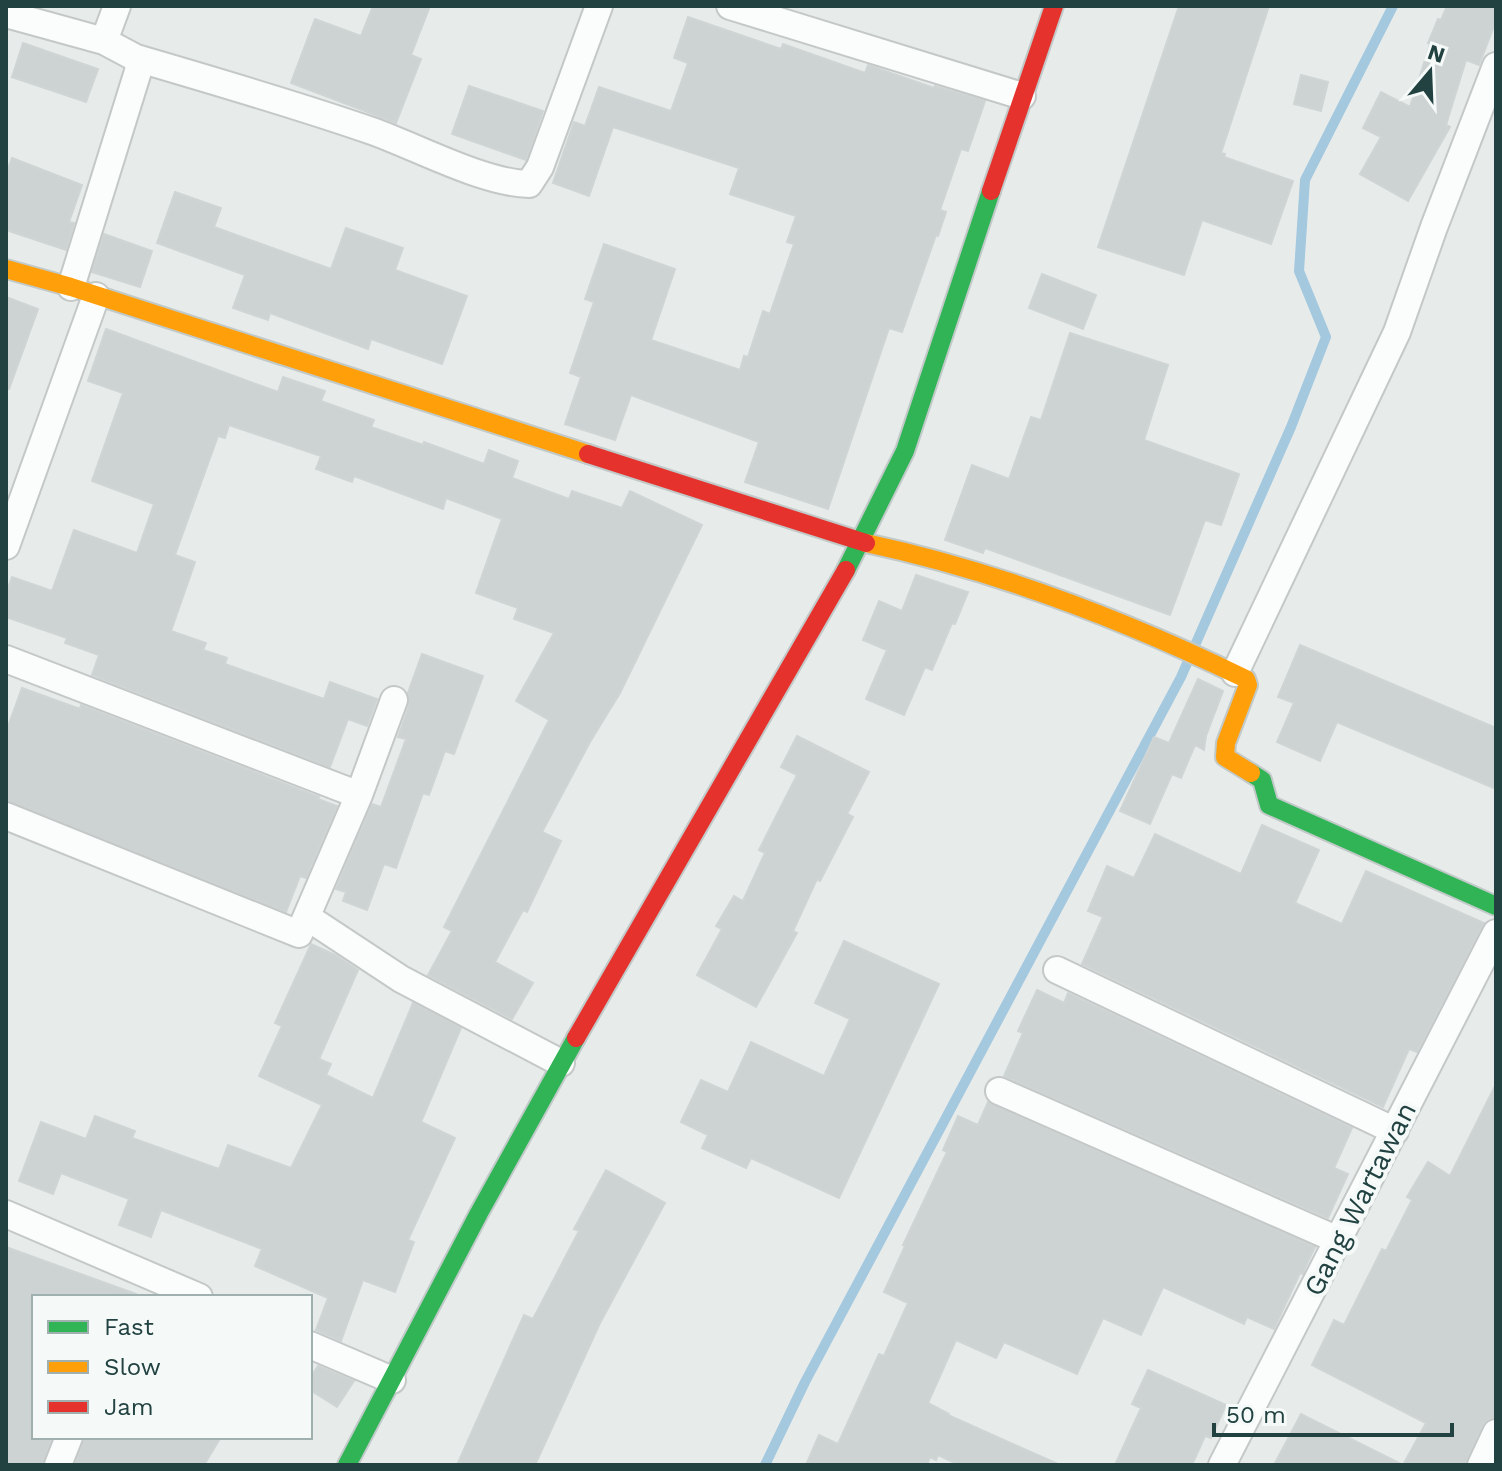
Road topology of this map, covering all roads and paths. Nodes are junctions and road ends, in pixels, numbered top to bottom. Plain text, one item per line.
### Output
1 (117, 6) edge
2 (599, 6) edge
3 (730, 6) edge
4 (1054, 6) edge
5 (6, 14) edge
6 (104, 41) junction
7 (136, 58) junction
8 (1496, 66) edge
9 (1022, 96) junction
10 (6, 269) edge
11 (71, 287) junction
12 (96, 296) junction
13 (862, 542) junction
14 (6, 546) edge
15 (6, 659) edge
16 (1235, 673) junction
17 (394, 700) dead end
18 (359, 795) junction
19 (6, 816) edge
20 (1496, 906) edge
21 (307, 917) junction
22 (1494, 945) edge
23 (1057, 970) dead end
24 (561, 1063) junction
25 (999, 1091) dead end
26 (1395, 1131) junction
27 (6, 1214) edge
28 (1338, 1240) junction
29 (194, 1295) edge
30 (312, 1346) edge
31 (392, 1380) junction
32 (1496, 1433) edge
33 (68, 1439) edge
34 (58, 1465) edge
35 (347, 1465) edge
36 (1222, 1465) edge
37 (1481, 1465) edge

1 - 6 street
2 - 7 street
3 - 9 street
4 - 9 street
5 - 6 street
6 - 7 street
7 - 11 street
8 - 16 street
9 - 13 street
10 - 11 street
11 - 12 street
12 - 13 street
12 - 14 street
13 - 16 street
13 - 24 street
15 - 18 street
16 - 20 street
17 - 18 street
18 - 21 street
19 - 21 street
21 - 24 street
22 - 26 street, Gang Wartawan
23 - 26 street
24 - 31 street
25 - 28 street
26 - 28 street, Gang Wartawan
27 - 29 street
28 - 36 street, Gang Wartawan
30 - 31 street
31 - 35 street
32 - 37 street
33 - 34 street

